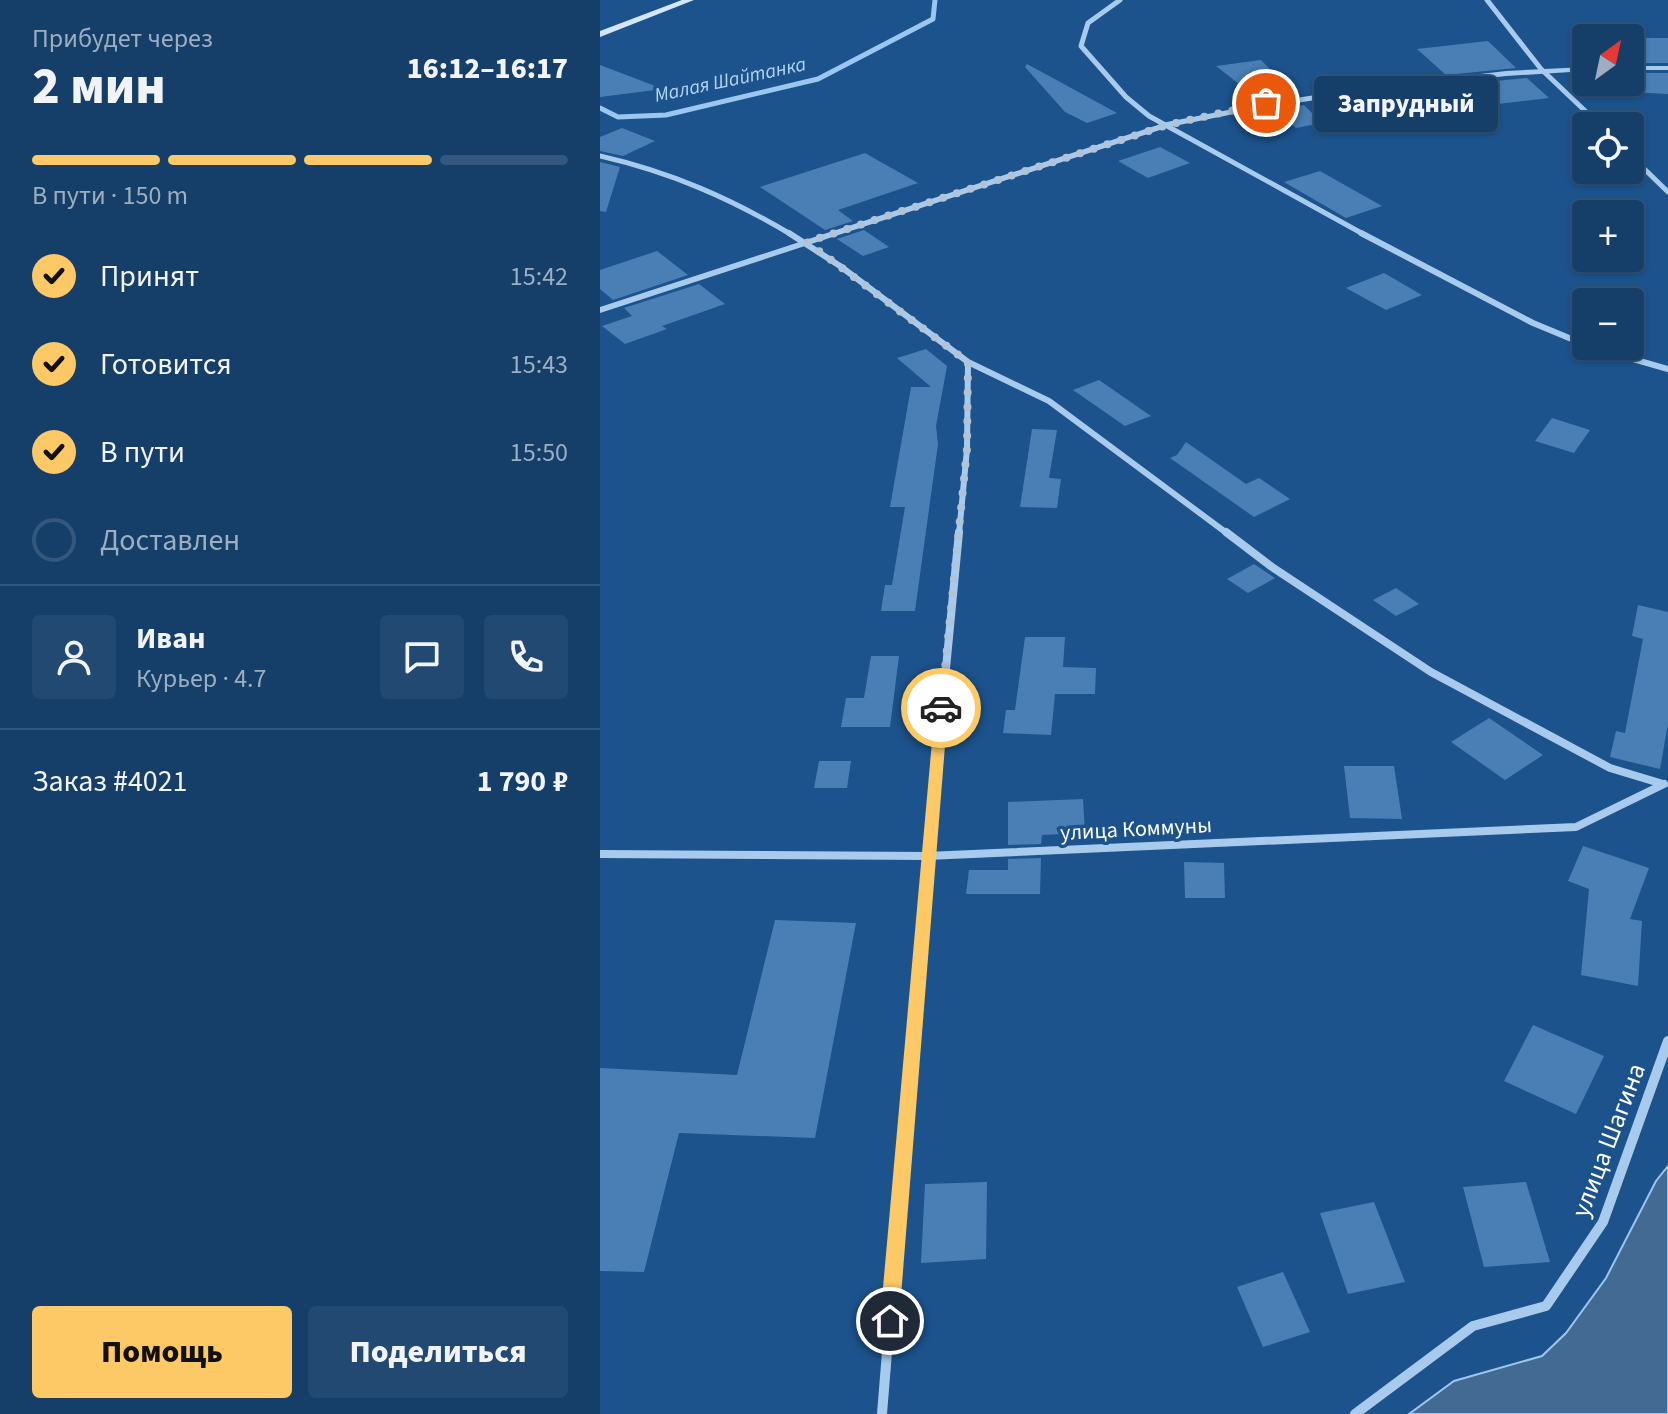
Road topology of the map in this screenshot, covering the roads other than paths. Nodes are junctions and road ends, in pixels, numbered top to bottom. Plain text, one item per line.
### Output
1 (690, 0) edge
2 (1120, 0) edge
3 (1487, 0) edge
4 (600, 34) edge
5 (1644, 68) edge
6 (1668, 68) edge
7 (1541, 69) junction
8 (1572, 69) edge
9 (1586, 112) edge
10 (1167, 125) junction
11 (600, 156) edge
12 (1644, 169) edge
13 (1668, 192) edge
14 (807, 242) junction
15 (600, 310) edge
16 (1572, 340) edge
17 (1636, 360) edge
18 (968, 362) junction
19 (1668, 369) edge
20 (1666, 785) edge
21 (600, 854) edge
22 (927, 856) junction
23 (1668, 1041) edge
24 (882, 1414) edge
25 (1355, 1414) edge

1 - 4 main road
2 - 10 street
3 - 7 street
5 - 6 street
7 - 8 street
7 - 9 street
7 - 10 street
10 - 14 street
10 - 16 street
11 - 14 street
12 - 13 street
14 - 15 street
14 - 18 street
17 - 19 street
18 - 20 street
18 - 22 street
20 - 22 street, улица Коммуны
21 - 22 street, улица Коммуны
22 - 24 street
23 - 25 street, улица Шагина

